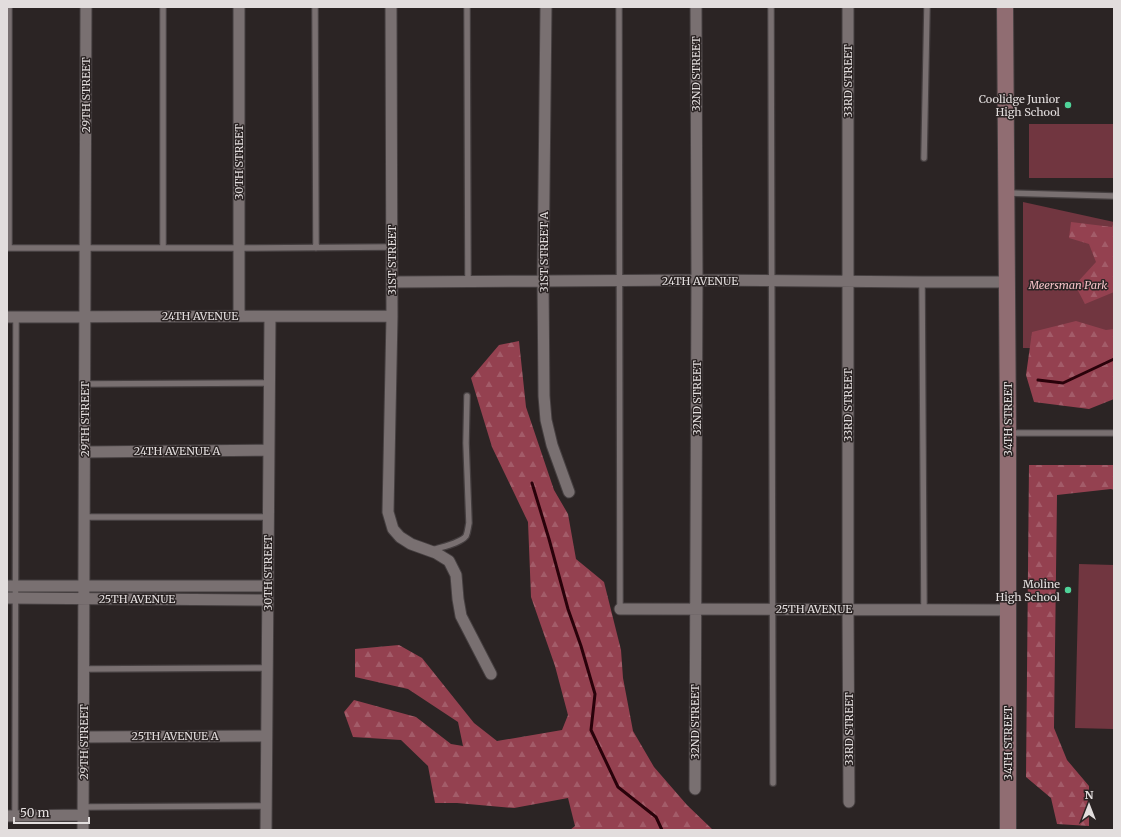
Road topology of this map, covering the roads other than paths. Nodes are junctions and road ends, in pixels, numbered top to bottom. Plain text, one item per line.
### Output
1 (9, 7) edge
2 (86, 7) edge
3 (163, 7) edge
4 (239, 7) edge
5 (315, 7) edge
6 (391, 7) edge
7 (468, 7) edge
8 (546, 7) edge
9 (619, 7) edge
10 (696, 7) edge
11 (772, 7) edge
12 (848, 7) edge
13 (926, 7) edge
14 (1004, 7) edge
15 (924, 158) dead end
16 (1006, 192) junction
17 (1114, 196) edge
18 (391, 247) junction
19 (8, 248) edge
20 (85, 248) junction
21 (163, 248) junction
22 (239, 248) junction
23 (316, 248) junction
24 (697, 280) junction
25 (543, 281) junction
26 (620, 281) junction
27 (772, 281) junction
28 (848, 281) junction
29 (392, 282) junction
30 (468, 282) junction
31 (922, 282) junction
32 (1007, 282) junction
33 (11, 316) edge
34 (85, 316) junction
35 (239, 316) junction
36 (392, 316) junction
37 (270, 317) junction
38 (270, 383) junction
39 (85, 384) junction
40 (467, 396) dead end
41 (1008, 433) junction
42 (1114, 433) edge
43 (269, 450) junction
44 (85, 452) junction
45 (569, 492) dead end
46 (268, 517) junction
47 (84, 518) junction
48 (430, 551) junction
49 (11, 586) edge
50 (84, 586) junction
51 (268, 586) junction
52 (11, 598) edge
53 (84, 599) junction
54 (268, 600) junction
55 (620, 608) joint
56 (695, 608) junction
57 (772, 609) junction
58 (848, 610) junction
59 (1008, 610) junction
60 (924, 611) junction
61 (268, 668) junction
62 (84, 669) junction
63 (491, 674) dead end
64 (266, 736) junction
65 (84, 737) junction
66 (773, 783) dead end
67 (695, 789) dead end
68 (849, 802) dead end
69 (266, 806) junction
70 (83, 811) junction
71 (11, 816) edge
72 (83, 830) edge
73 (266, 830) edge
74 (1008, 830) edge

1 - 19 lane
2 - 20 street, 29TH STREET
3 - 21 lane
4 - 22 street, 30TH STREET
5 - 23 lane
6 - 18 street, 31ST STREET
7 - 30 lane
8 - 25 street, 31ST STREET A
9 - 26 lane
10 - 24 street, 32ND STREET
11 - 27 lane
12 - 28 street, 33RD STREET
13 - 15 lane
14 - 16 street, 34TH STREET
16 - 17 lane
16 - 32 street, 34TH STREET
18 - 23 lane
18 - 29 street, 31ST STREET
19 - 20 lane
20 - 21 lane
20 - 34 street, 29TH STREET
21 - 22 lane
22 - 23 lane
22 - 35 street, 30TH STREET
24 - 26 street, 24TH AVENUE
24 - 27 street, 24TH AVENUE
24 - 56 street, 32ND STREET
25 - 26 street, 24TH AVENUE
25 - 30 street, 24TH AVENUE
25 - 45 street, 31ST STREET A
26 - 55 lane
27 - 28 street, 24TH AVENUE
27 - 57 lane
28 - 31 street, 24TH AVENUE
28 - 58 street, 33RD STREET
29 - 30 street, 24TH AVENUE
29 - 36 street, 31ST STREET
31 - 32 street, 24TH AVENUE
31 - 60 lane
32 - 41 street, 34TH STREET
33 - 34 street, 24TH AVENUE
33 - 49 lane
34 - 35 street, 24TH AVENUE
34 - 39 street, 29TH STREET
35 - 37 street, 24TH AVENUE
36 - 37 street, 24TH AVENUE
36 - 48 street, 31ST STREET
37 - 38 street, 30TH STREET
38 - 39 lane
38 - 43 street, 30TH STREET
39 - 44 street, 29TH STREET
40 - 48 lane
41 - 42 lane
41 - 59 street, 34TH STREET
43 - 44 street, 24TH AVENUE A
43 - 46 street, 30TH STREET
44 - 47 street, 29TH STREET
46 - 47 lane
46 - 51 street, 30TH STREET
47 - 50 street, 29TH STREET
48 - 63 street
49 - 50 street, 25TH AVENUE
49 - 52 lane
50 - 51 street, 25TH AVENUE
50 - 53 street, 29TH STREET
51 - 54 street, 30TH STREET
52 - 53 street, 25TH AVENUE
52 - 71 lane
53 - 54 street, 25TH AVENUE
53 - 62 street, 29TH STREET
54 - 61 street, 30TH STREET
55 - 56 street, 25TH AVENUE
56 - 57 street, 25TH AVENUE
56 - 67 street, 32ND STREET
57 - 58 street, 25TH AVENUE
57 - 66 lane
58 - 60 street, 25TH AVENUE
58 - 68 street, 33RD STREET
59 - 60 street, 25TH AVENUE
59 - 74 street, 34TH STREET
61 - 62 lane
61 - 64 street, 30TH STREET
62 - 65 street, 29TH STREET
64 - 65 street, 25TH AVENUE A
64 - 69 street, 30TH STREET
65 - 70 street, 29TH STREET
69 - 70 lane
69 - 73 street, 30TH STREET
70 - 71 street
70 - 72 street, 29TH STREET

